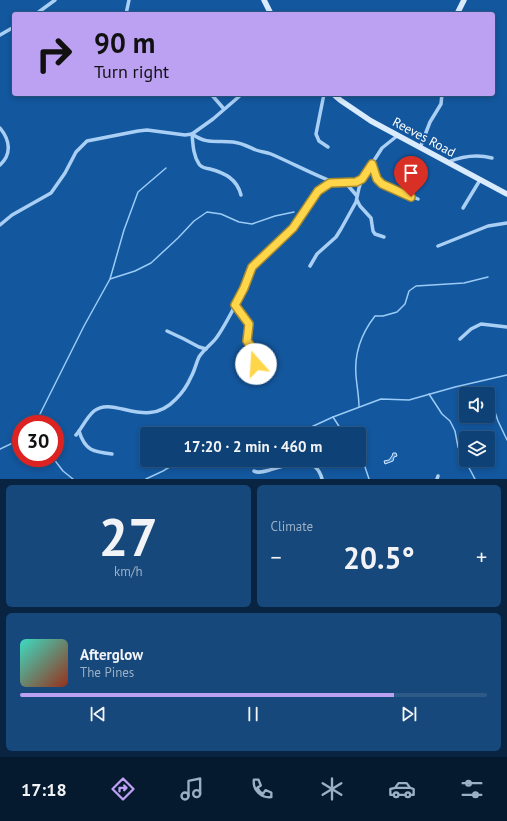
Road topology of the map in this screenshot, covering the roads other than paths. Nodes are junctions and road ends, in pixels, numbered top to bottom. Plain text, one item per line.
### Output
1 (55, 0) edge
2 (129, 0) edge
3 (264, 0) edge
4 (464, 0) edge
5 (39, 12) edge
6 (126, 12) edge
7 (270, 12) edge
8 (459, 12) edge
9 (12, 27) edge
10 (0, 34) edge
11 (213, 96) edge
12 (240, 96) edge
13 (324, 96) edge
14 (336, 96) edge
15 (442, 96) edge
16 (224, 109) junction
17 (0, 128) edge
18 (192, 134) junction
19 (397, 136) junction
20 (328, 147) dead end
21 (420, 148) junction
22 (492, 158) dead end
23 (448, 162) junction
24 (372, 164) junction
25 (0, 165) edge
26 (362, 179) junction
27 (480, 180) junction
28 (334, 182) junction
29 (345, 182) junction
30 (507, 194) edge
31 (242, 195) dead end
32 (357, 198) junction
33 (418, 199) dead end
34 (463, 208) dead end
35 (507, 224) edge
36 (0, 225) edge
37 (384, 237) dead end
38 (438, 246) dead end
39 (310, 266) dead end
40 (235, 305) junction
41 (507, 327) edge
42 (167, 331) dead end
43 (460, 339) dead end
44 (206, 349) junction
45 (256, 364) dead end
46 (79, 431) junction
47 (76, 436) dead end
48 (112, 454) dead end
49 (254, 471) dead end
50 (322, 479) edge

1 - 5 street
2 - 6 street
3 - 7 street
4 - 8 street
9 - 10 street
11 - 16 street
12 - 16 street
13 - 20 street
14 - 19 street, Reeves Road
15 - 21 street
16 - 18 street
17 - 25 street
18 - 28 street
18 - 31 street
18 - 36 street
19 - 21 street, Reeves Road
19 - 24 street
21 - 23 street, Reeves Road
22 - 23 street
23 - 27 street, Reeves Road
24 - 26 street
24 - 33 street
26 - 29 street
26 - 32 street
27 - 30 street, Reeves Road
27 - 34 street
28 - 29 street
28 - 40 street
29 - 32 street
32 - 37 street
32 - 39 street
35 - 38 street
40 - 44 street
40 - 45 street
41 - 43 street
42 - 44 street
44 - 46 street
46 - 47 street
46 - 48 street
49 - 50 street

